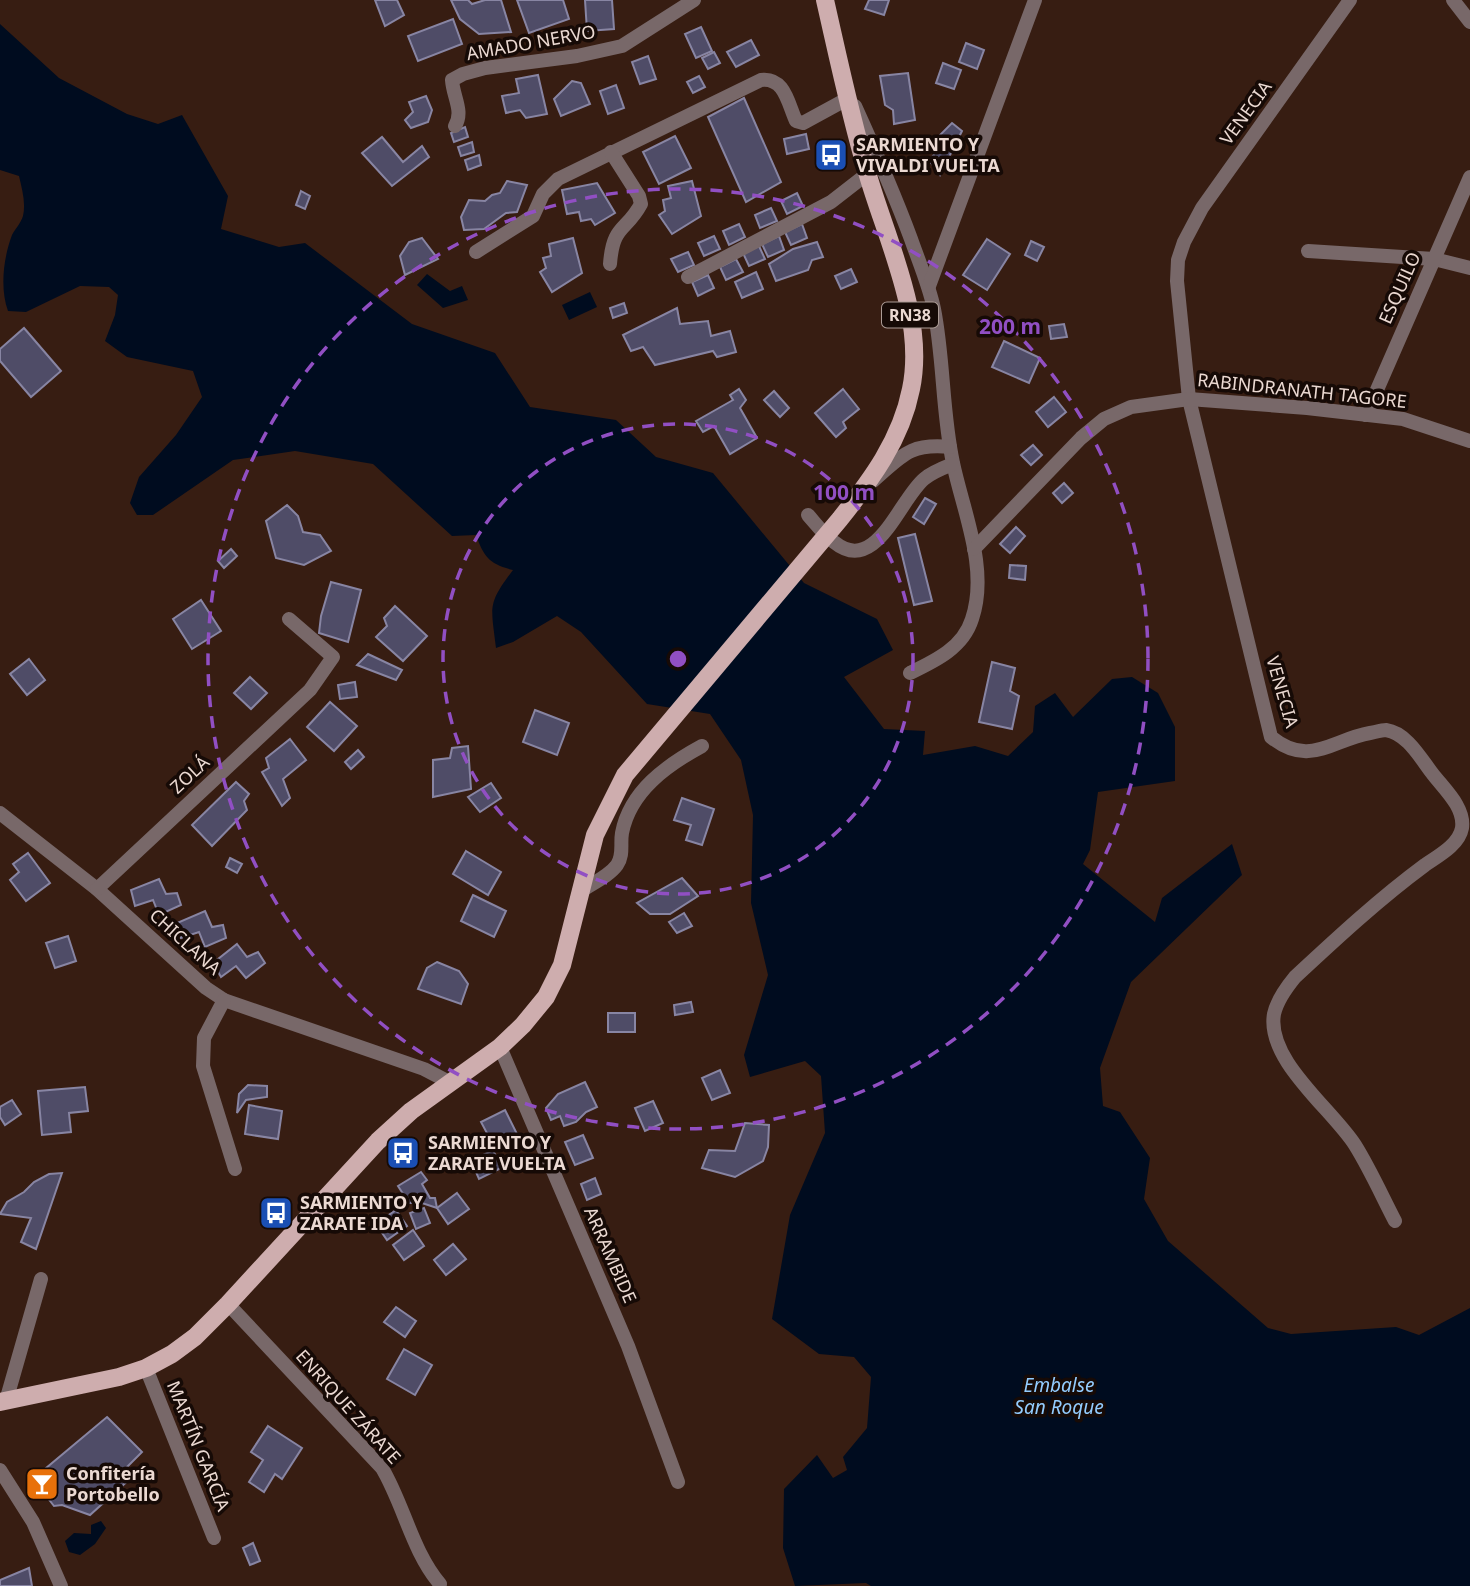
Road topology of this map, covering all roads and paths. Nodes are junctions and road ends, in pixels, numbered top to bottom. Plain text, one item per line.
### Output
1 (694, 0) edge
2 (825, 0) edge
3 (1035, 0) edge
4 (1350, 0) edge
5 (1453, 0) edge
6 (1470, 22) edge
7 (846, 92) junction
8 (455, 126) dead end
9 (611, 152) junction
10 (867, 174) junction
11 (1470, 177) edge
12 (1308, 251) dead end
13 (476, 252) dead end
14 (1434, 259) junction
15 (610, 264) dead end
16 (1470, 268) edge
17 (688, 277) dead end
18 (929, 286) junction
19 (1189, 398) junction
20 (1366, 415) junction
21 (1470, 441) edge
22 (950, 446) junction
23 (953, 464) junction
24 (864, 488) junction
25 (808, 514) dead end
26 (974, 549) junction
27 (289, 619) dead end
28 (910, 673) dead end
29 (702, 746) dead end
30 (0, 813) edge
31 (97, 889) junction
32 (581, 891) junction
33 (224, 1000) junction
34 (500, 1047) junction
35 (449, 1082) junction
36 (235, 1170) dead end
37 (1395, 1222) dead end
38 (41, 1279) dead end
39 (228, 1304) junction
40 (146, 1368) junction
41 (3, 1401) edge
42 (0, 1470) edge
43 (678, 1482) dead end
44 (214, 1538) dead end
45 (440, 1584) edge
46 (61, 1586) edge

1 - 8 street, AMADO NERVO
2 - 7 main road, RN38
3 - 18 street
4 - 19 street, VENECIA
5 - 6 street
7 - 9 street
7 - 10 main road, RN38
7 - 18 street
9 - 13 street
9 - 15 street
10 - 17 street
10 - 24 main road, RN38
11 - 14 street, ESQUILO
12 - 14 street
14 - 16 street
14 - 20 street, ESQUILO
18 - 22 street
19 - 20 street, RABINDRANATH TAGORE
19 - 26 street, RABINDRANATH TAGORE
19 - 37 street, VENECIA
20 - 21 street, RABINDRANATH TAGORE
22 - 23 street
22 - 24 street
23 - 25 street
23 - 26 street
24 - 32 main road, RN38
26 - 28 street
27 - 31 street, ZOLÁ
29 - 32 street
30 - 31 street, CHICLANA
31 - 33 street, CHICLANA
32 - 34 main road, RN38
33 - 35 street, CHICLANA
33 - 36 street
34 - 35 main road, RN38
34 - 43 street, ARRAMBIDE
35 - 39 main road, RN38
38 - 41 street
39 - 40 main road, RN38
39 - 45 street, ENRIQUE ZÁRATE
40 - 41 main road, RN38
40 - 44 street, MARTÍN GARCÍA
42 - 46 street

